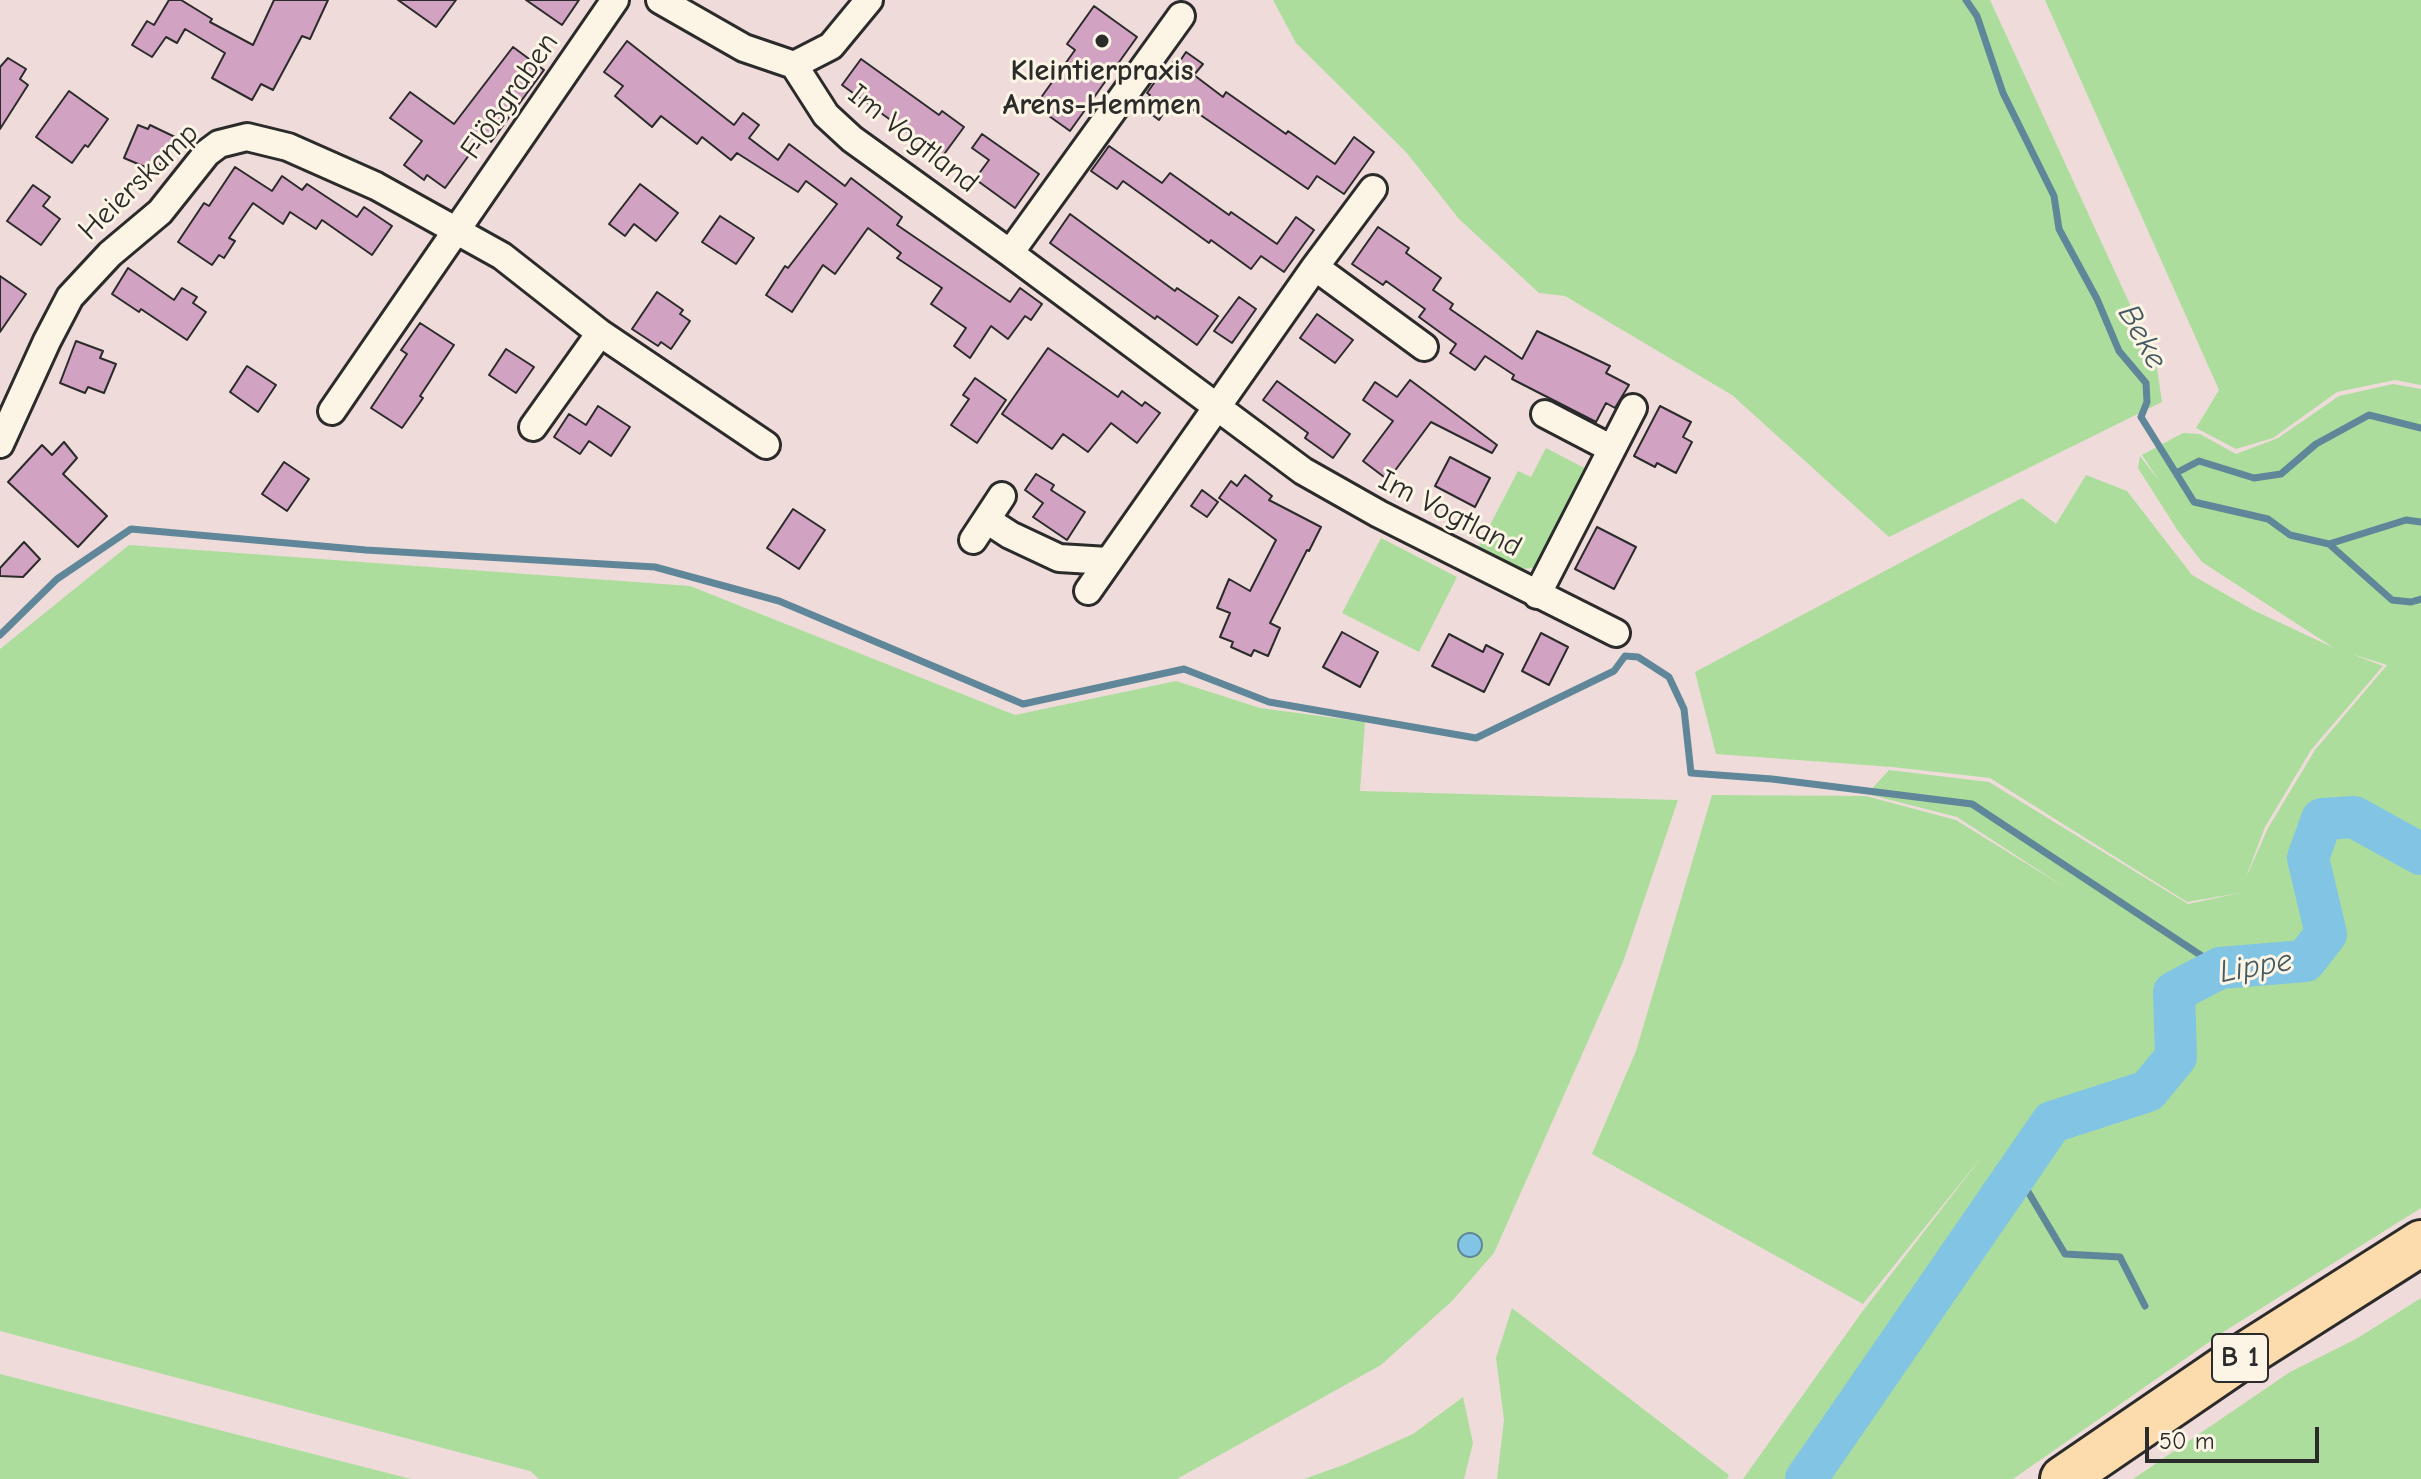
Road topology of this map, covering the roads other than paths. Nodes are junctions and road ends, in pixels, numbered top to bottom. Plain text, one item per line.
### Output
1 (615, 0) edge
2 (660, 0) edge
3 (869, 0) edge
4 (1181, 16) dead end
5 (794, 65) junction
6 (1373, 189) dead end
7 (457, 229) junction
8 (1010, 253) junction
9 (1315, 267) junction
10 (600, 333) junction
11 (1424, 347) dead end
12 (1217, 405) junction
13 (1633, 408) dead end
14 (332, 411) dead end
15 (1545, 414) dead end
16 (533, 427) dead end
17 (0, 444) edge
18 (766, 445) dead end
19 (1612, 449) junction
20 (1002, 496) dead end
21 (1108, 561) junction
22 (1088, 591) dead end
23 (1537, 595) junction
24 (1616, 633) dead end
25 (2421, 1243) edge
26 (2063, 1479) edge

1 - 7 street, Flößgraben
2 - 5 street
3 - 5 street
4 - 8 street
5 - 8 street, Im Vogtland
6 - 9 street
7 - 10 street
7 - 14 street, Flößgraben
7 - 17 street, Heierskamp
8 - 12 street, Im Vogtland
9 - 11 street
9 - 12 street
10 - 16 street
10 - 18 street
12 - 21 street
12 - 23 street, Im Vogtland
13 - 19 street, Im Vogtland
15 - 19 street
19 - 23 street, Im Vogtland
20 - 21 street
21 - 22 street
23 - 24 street, Im Vogtland
25 - 26 highway, B 1

